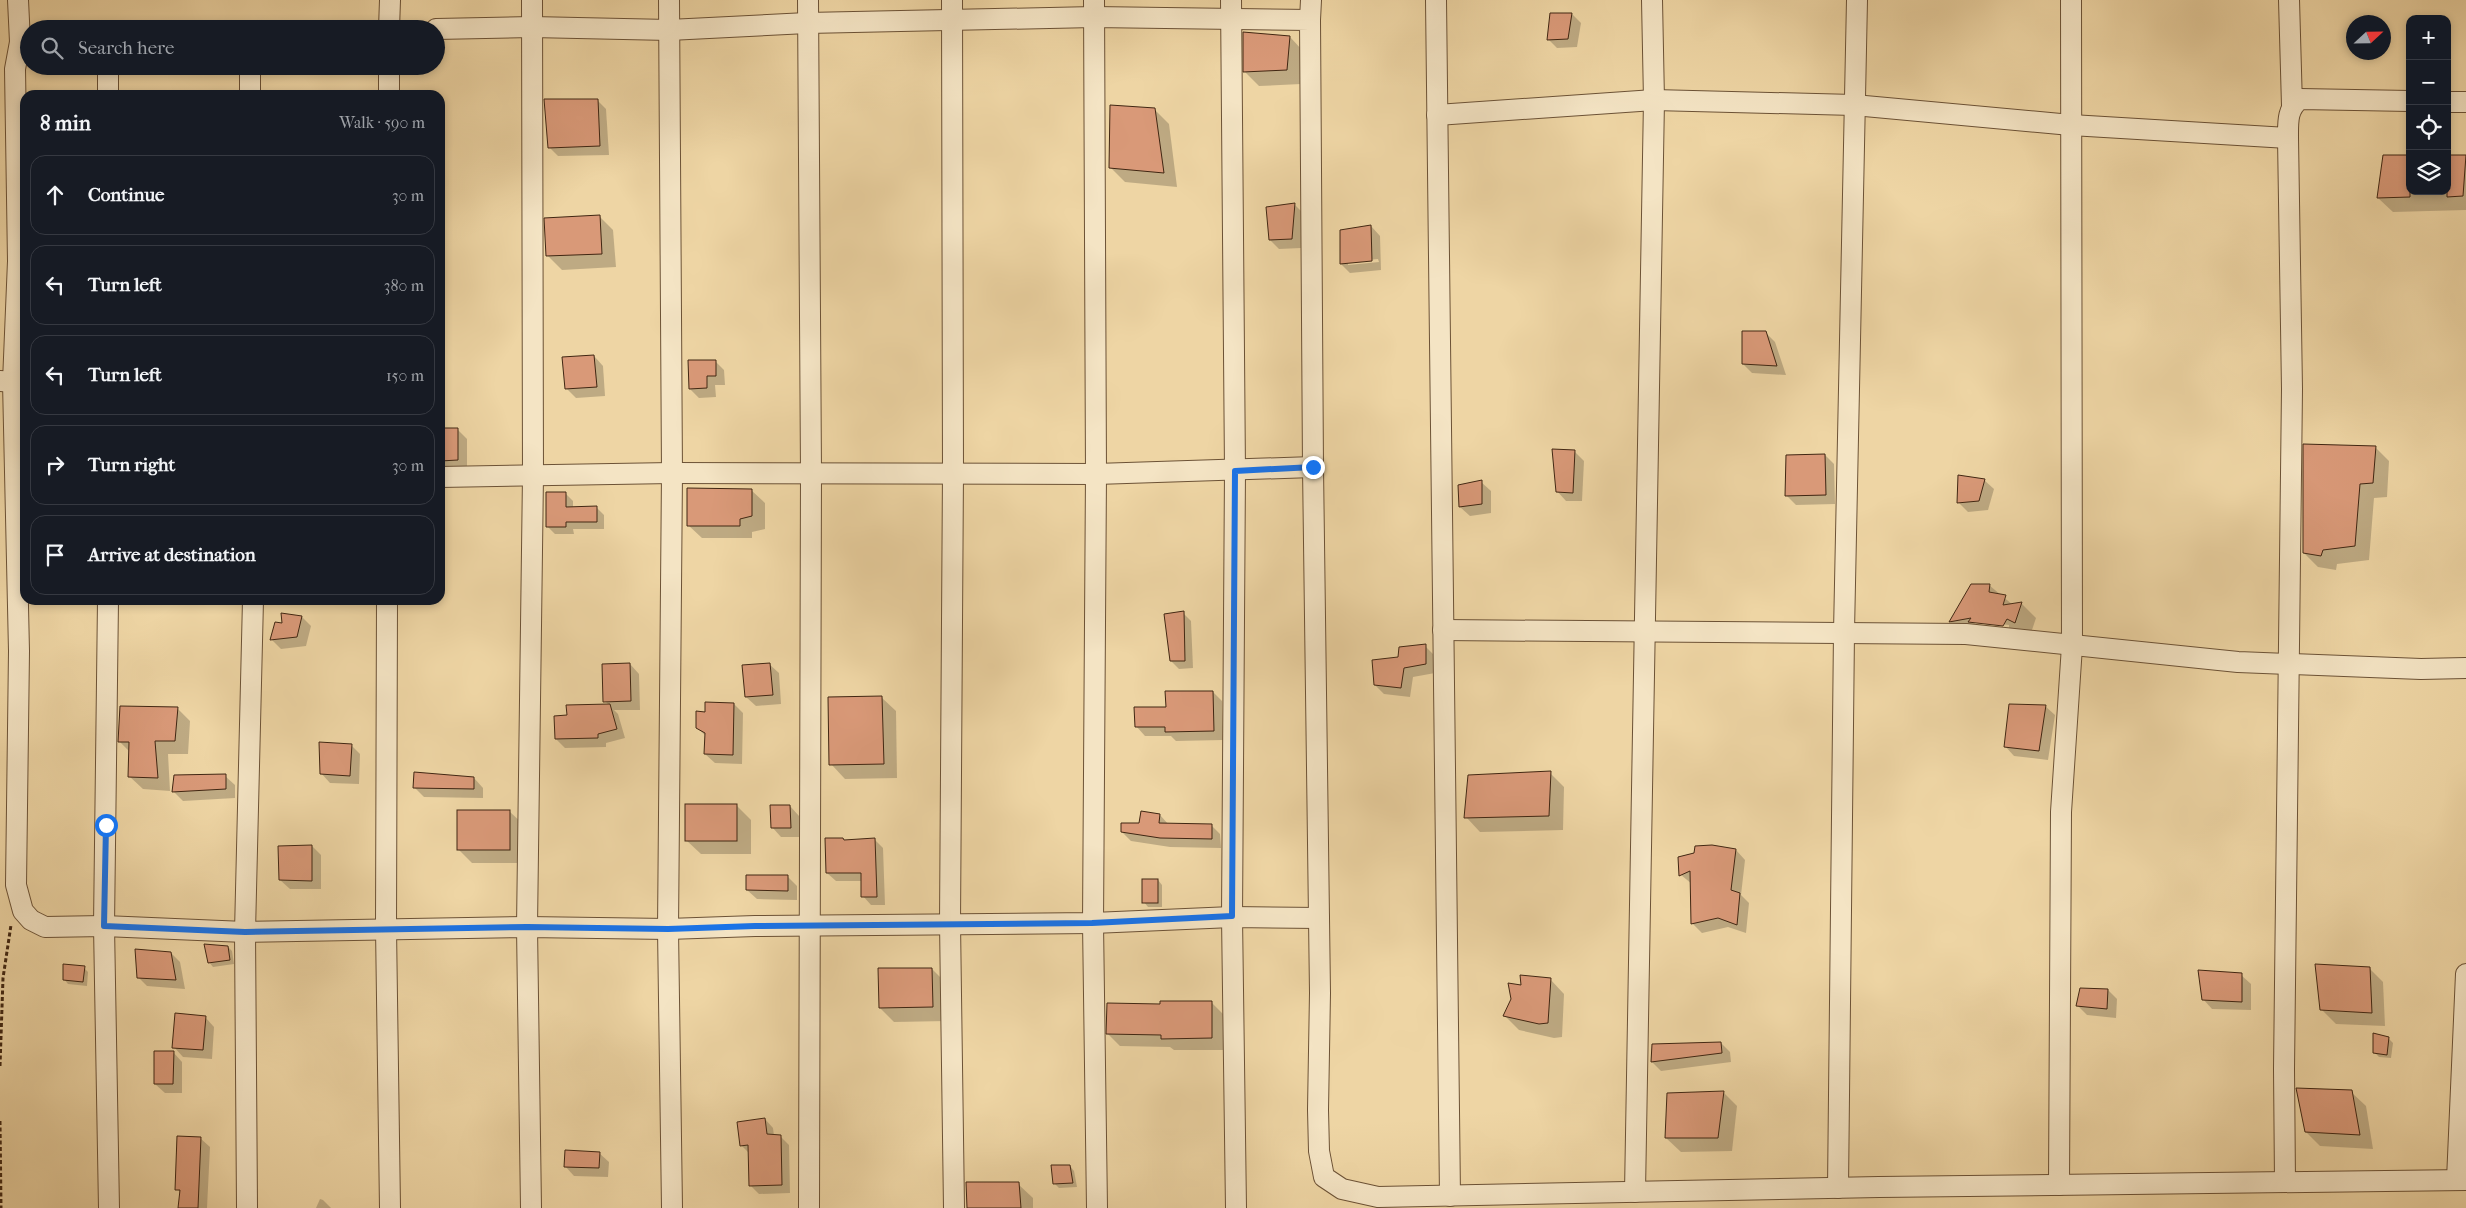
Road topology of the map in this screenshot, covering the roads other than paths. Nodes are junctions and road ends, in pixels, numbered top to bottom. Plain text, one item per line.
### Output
1 (18, 0) edge
2 (390, 0) edge
3 (532, 0) edge
4 (669, 0) edge
5 (808, 0) edge
6 (952, 0) edge
7 (1436, 0) edge
8 (1652, 0) edge
9 (1857, 0) edge
10 (2071, 0) edge
11 (2289, 0) edge
12 (1094, 8) edge
13 (1231, 10) edge
14 (1311, 10) edge
15 (21, 20) edge
16 (390, 20) edge
17 (952, 21) junction
18 (807, 23) junction
19 (532, 27) junction
20 (445, 29) edge
21 (669, 30) junction
22 (20, 53) edge
23 (108, 75) edge
24 (250, 75) edge
25 (389, 75) edge
26 (108, 90) edge
27 (250, 90) edge
28 (389, 90) edge
29 (1654, 100) junction
30 (2406, 101) edge
31 (2451, 102) edge
32 (2466, 102) edge
33 (1854, 106) junction
34 (2292, 106) junction
35 (1438, 115) junction
36 (2071, 125) junction
37 (2288, 138) junction
38 (7, 382) edge
39 (1313, 467) junction
40 (1235, 471) junction
41 (672, 472) junction
42 (953, 472) junction
43 (533, 474) junction
44 (811, 474) junction
45 (1096, 474) junction
46 (445, 477) edge
47 (20, 482) edge
48 (108, 605) edge
49 (253, 605) edge
50 (388, 605) edge
51 (1442, 630) junction
52 (1644, 631) junction
53 (1844, 632) junction
54 (2072, 646) junction
55 (2290, 664) junction
56 (2466, 668) edge
57 (1232, 916) junction
58 (1319, 918) junction
59 (950, 923) junction
60 (1092, 923) junction
61 (811, 925) junction
62 (104, 926) junction
63 (527, 927) junction
64 (386, 928) junction
65 (668, 929) junction
66 (245, 932) junction
67 (2466, 974) edge
68 (2461, 1180) edge
69 (2285, 1182) junction
70 (2059, 1185) junction
71 (1838, 1188) junction
72 (1635, 1192) junction
73 (1450, 1196) junction
74 (110, 1208) edge
75 (247, 1208) edge
76 (390, 1208) edge
77 (531, 1208) edge
78 (672, 1208) edge
79 (809, 1208) edge
80 (954, 1208) edge
81 (1097, 1208) edge
82 (1236, 1208) edge

1 - 15 street
2 - 16 street
3 - 19 street
4 - 21 street
5 - 18 street
6 - 17 street
7 - 35 street
8 - 29 street
9 - 33 street
10 - 36 street
11 - 34 street
12 - 13 street
12 - 17 street
12 - 45 street
13 - 14 street
13 - 40 street
14 - 39 street
17 - 18 street
17 - 42 street
18 - 21 street
18 - 44 street
19 - 20 street
19 - 21 street
19 - 43 street
21 - 41 street
22 - 38 street
23 - 26 street
24 - 27 street
25 - 28 street
29 - 33 street
29 - 35 street
29 - 52 street
30 - 34 street
31 - 32 street
33 - 36 street
33 - 53 street
34 - 37 street
35 - 51 street
36 - 37 street
36 - 54 street
37 - 55 street
38 - 47 street
39 - 40 street
39 - 58 street
40 - 45 street
40 - 57 street
41 - 43 street
41 - 44 street
41 - 65 street
42 - 44 street
42 - 45 street
42 - 59 street
43 - 46 street
43 - 63 street
44 - 61 street
45 - 60 street
47 - 62 street
48 - 62 street
49 - 66 street
50 - 64 street
51 - 52 street
51 - 73 street
52 - 53 street
52 - 72 street
53 - 54 street
53 - 71 street
54 - 55 street
54 - 70 street
55 - 56 street
55 - 69 street
57 - 58 street
57 - 60 street
57 - 82 street
58 - 73 street
59 - 60 street
59 - 61 street
59 - 80 street
60 - 81 street
61 - 65 street
61 - 79 street
62 - 66 street
62 - 74 street
63 - 64 street
63 - 65 street
63 - 77 street
64 - 66 street
64 - 76 street
65 - 78 street
66 - 75 street
67 - 68 street
68 - 69 street
69 - 70 street
70 - 71 street
71 - 72 street
72 - 73 street

